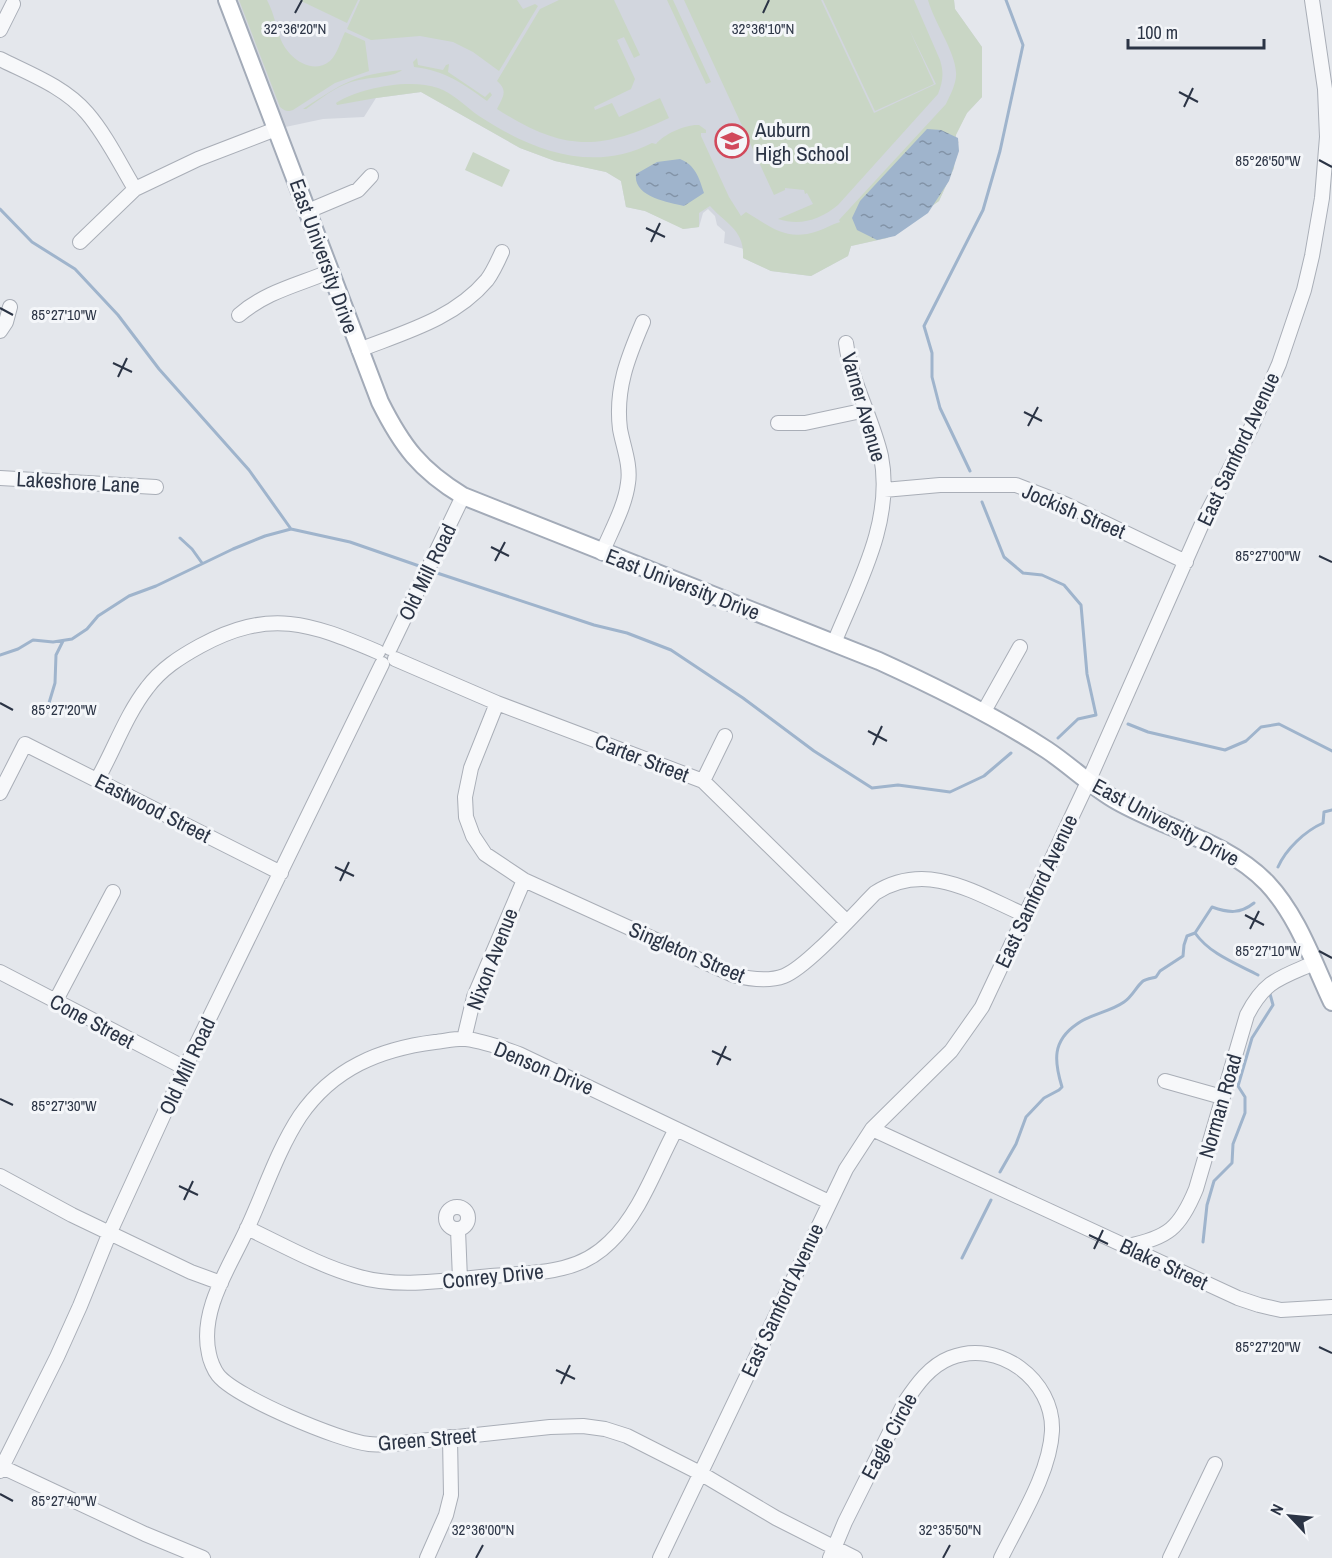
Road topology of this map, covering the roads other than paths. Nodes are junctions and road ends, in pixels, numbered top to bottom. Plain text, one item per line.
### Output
1 (227, 0) edge
2 (1312, 0) edge
3 (13, 4) dead end
4 (0, 30) edge
5 (0, 59) edge
6 (276, 129) junction
7 (371, 176) dead end
8 (1328, 182) edge
9 (135, 189) junction
10 (308, 211) junction
11 (80, 242) dead end
12 (502, 252) dead end
13 (331, 271) junction
14 (10, 307) dead end
15 (239, 315) dead end
16 (643, 322) dead end
17 (0, 331) edge
18 (846, 343) dead end
19 (359, 350) junction
20 (866, 410) junction
21 (778, 423) dead end
22 (0, 478) edge
23 (156, 487) dead end
24 (884, 490) junction
25 (463, 496) junction
26 (602, 553) junction
27 (1186, 562) junction
28 (834, 643) junction
29 (1020, 646) dead end
30 (386, 656) junction
31 (498, 703) junction
32 (983, 713) junction
33 (725, 736) dead end
34 (98, 780) junction
35 (703, 782) junction
36 (1088, 782) junction
37 (0, 793) edge
38 (281, 873) junction
39 (524, 880) junction
40 (113, 892) dead end
41 (1025, 915) junction
42 (847, 922) junction
43 (1314, 963) junction
44 (0, 972) edge
45 (55, 1002) junction
46 (1332, 1002) edge
47 (464, 1038) junction
48 (185, 1068) junction
49 (1165, 1081) dead end
50 (1222, 1097) junction
51 (676, 1129) junction
52 (872, 1130) junction
53 (0, 1176) edge
54 (829, 1202) junction
55 (248, 1228) junction
56 (458, 1230) dead end
57 (110, 1232) junction
58 (1127, 1246) junction
59 (460, 1279) junction
60 (221, 1283) junction
61 (1332, 1307) edge
62 (450, 1437) junction
63 (1215, 1464) dead end
64 (1, 1468) edge
65 (700, 1473) junction
66 (832, 1553) edge
67 (200, 1557) edge
68 (427, 1558) edge
69 (660, 1558) edge
70 (855, 1558) edge
71 (1001, 1558) edge
72 (1170, 1558) edge

1 - 6 main road, East University Drive
2 - 8 street, East Samford Avenue
3 - 4 street
5 - 9 street
6 - 9 street
6 - 10 main road, East University Drive
7 - 10 street
8 - 27 street, East Samford Avenue
9 - 11 street
10 - 13 main road, East University Drive
12 - 19 street
13 - 15 street
13 - 19 main road, East University Drive
14 - 17 street
16 - 26 street
18 - 20 street, Varner Avenue
19 - 25 main road, East University Drive
20 - 21 street
20 - 24 street, Varner Avenue
22 - 23 street, Lakeshore Lane
24 - 27 street, Jockish Street
24 - 28 street, Varner Avenue
25 - 26 main road, East University Drive
25 - 30 street, Old Mill Road
26 - 28 main road, East University Drive
27 - 36 street, East Samford Avenue
28 - 32 main road, East University Drive
29 - 32 street
30 - 31 street, Carter Street
30 - 34 street, Carter Street
30 - 38 street, Old Mill Road
31 - 35 street, Carter Street
31 - 39 street, Singleton Street
32 - 36 main road, East University Drive
33 - 35 street
34 - 37 street, Eastwood Street
34 - 38 street, Eastwood Street
35 - 42 street, Carter Street
36 - 41 street, East Samford Avenue
36 - 43 main road, East University Drive
38 - 48 street, Old Mill Road
39 - 42 street, Singleton Street
39 - 47 street, Nixon Avenue
40 - 45 street
41 - 42 street, Singleton Street
41 - 52 street, East Samford Avenue
43 - 46 main road, East University Drive
43 - 50 street, Norman Road
44 - 45 street, Cone Street
45 - 48 street, Cone Street
47 - 51 street, Denson Drive
47 - 55 street, Denson Drive
48 - 57 street, Old Mill Road
49 - 50 street
50 - 58 street, Norman Road
51 - 54 street, Denson Drive
51 - 59 street, Conrey Drive
52 - 54 street, East Samford Avenue
52 - 58 street, Blake Street
53 - 57 street
54 - 65 street, East Samford Avenue
55 - 59 street, Conrey Drive
55 - 60 street, Denson Drive
56 - 59 street
57 - 60 street
57 - 64 street, Old Mill Road
58 - 61 street, Blake Street
60 - 62 street, Green Street
62 - 65 street, Green Street
62 - 68 street
63 - 72 street
64 - 67 street
65 - 66 street, Green Street
65 - 69 street, East Samford Avenue
66 - 70 street, Green Street
66 - 71 street, Eagle Circle

